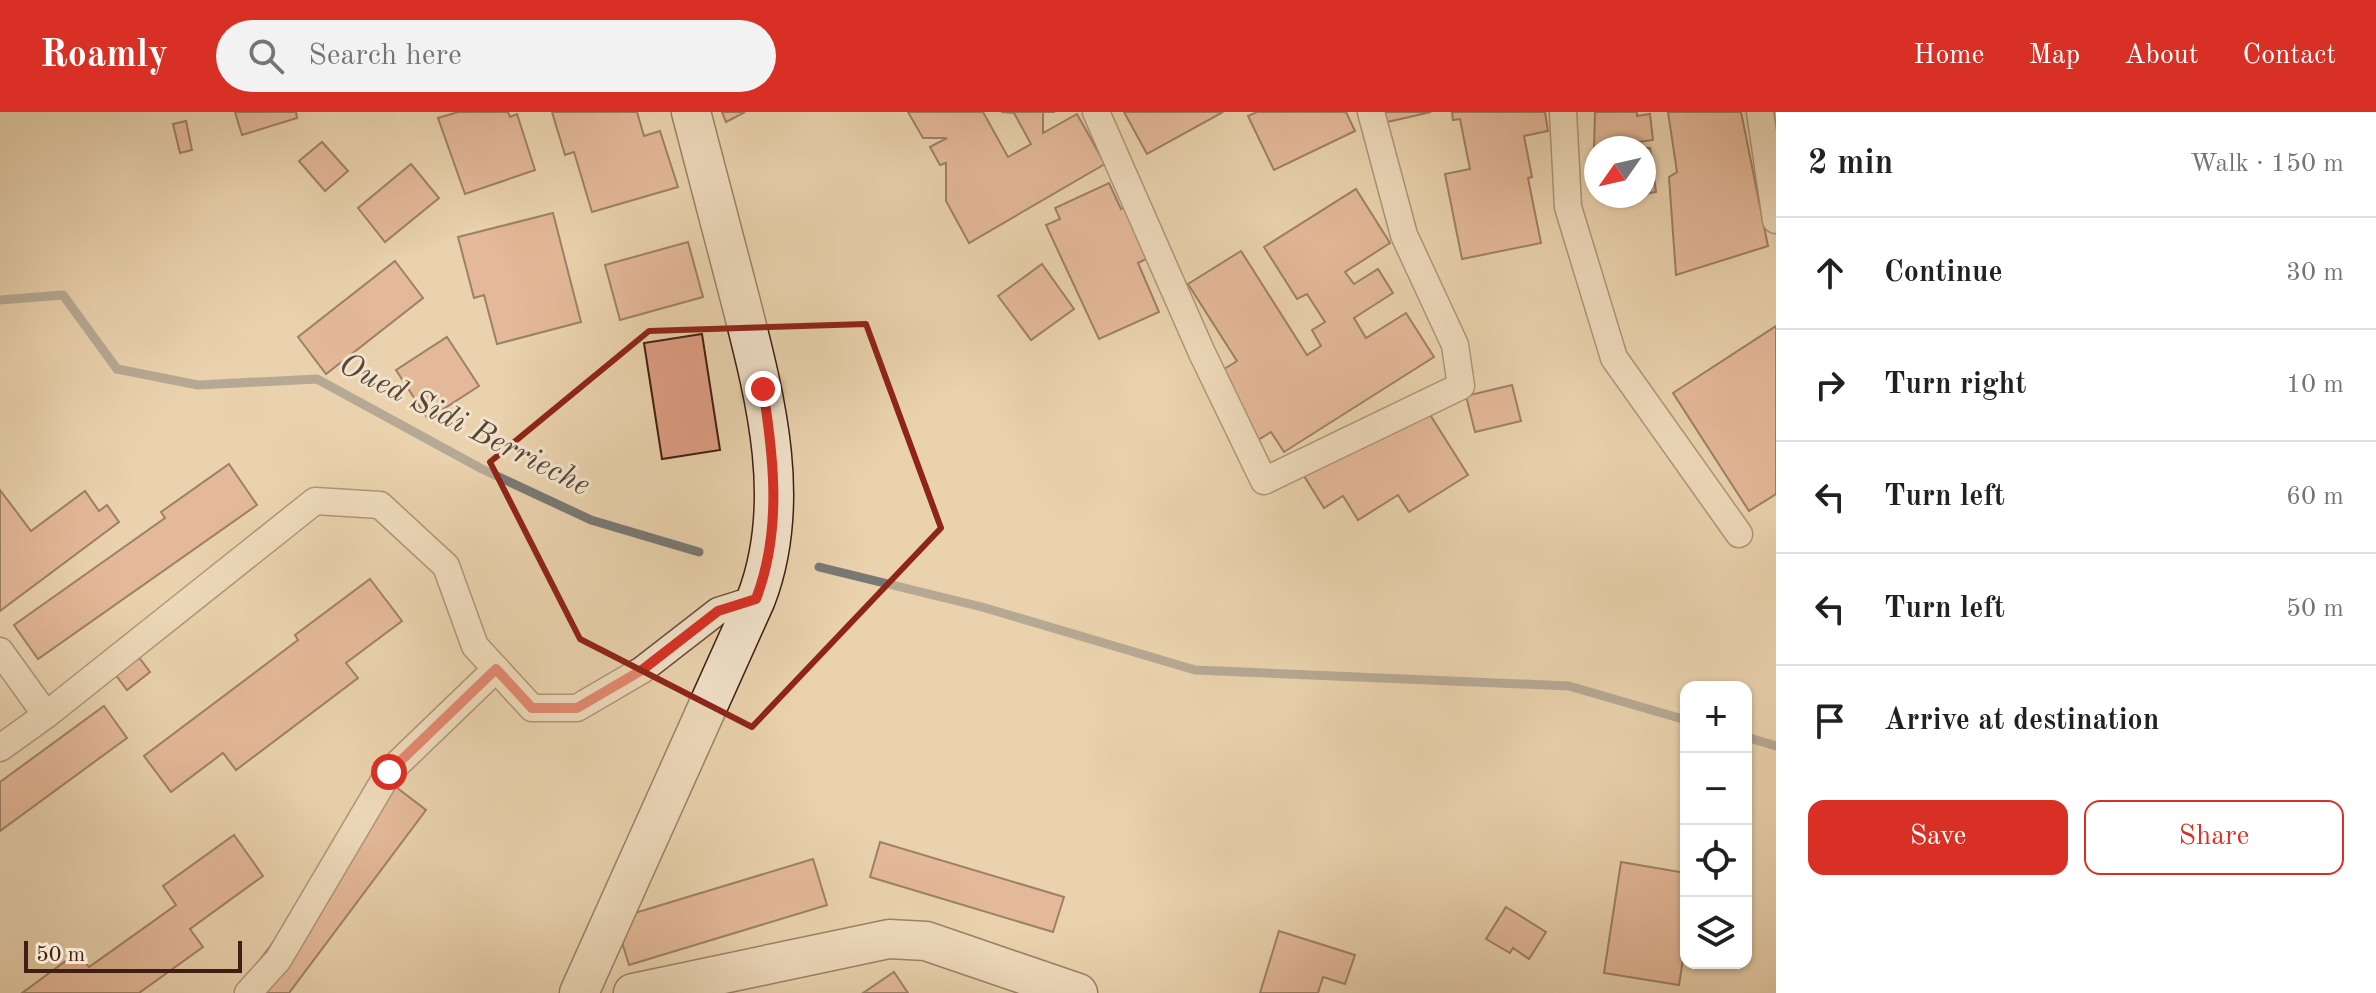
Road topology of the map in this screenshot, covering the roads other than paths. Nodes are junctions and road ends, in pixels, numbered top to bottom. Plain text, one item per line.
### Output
1 (691, 112) edge
2 (1096, 112) edge
3 (1371, 112) edge
4 (1563, 112) edge
5 (1760, 112) edge
6 (1776, 220) edge
7 (1739, 534) dead end
8 (756, 599) junction
9 (0, 651) edge
10 (496, 669) junction
11 (46, 715) junction
12 (0, 748) edge
13 (248, 993) edge
14 (579, 993) edge
15 (633, 993) edge
16 (1078, 993) edge

1 - 8 street
2 - 3 street
4 - 7 street
5 - 6 street
8 - 10 street
8 - 14 street
9 - 11 street
10 - 11 street
10 - 13 street
11 - 12 street
15 - 16 street

